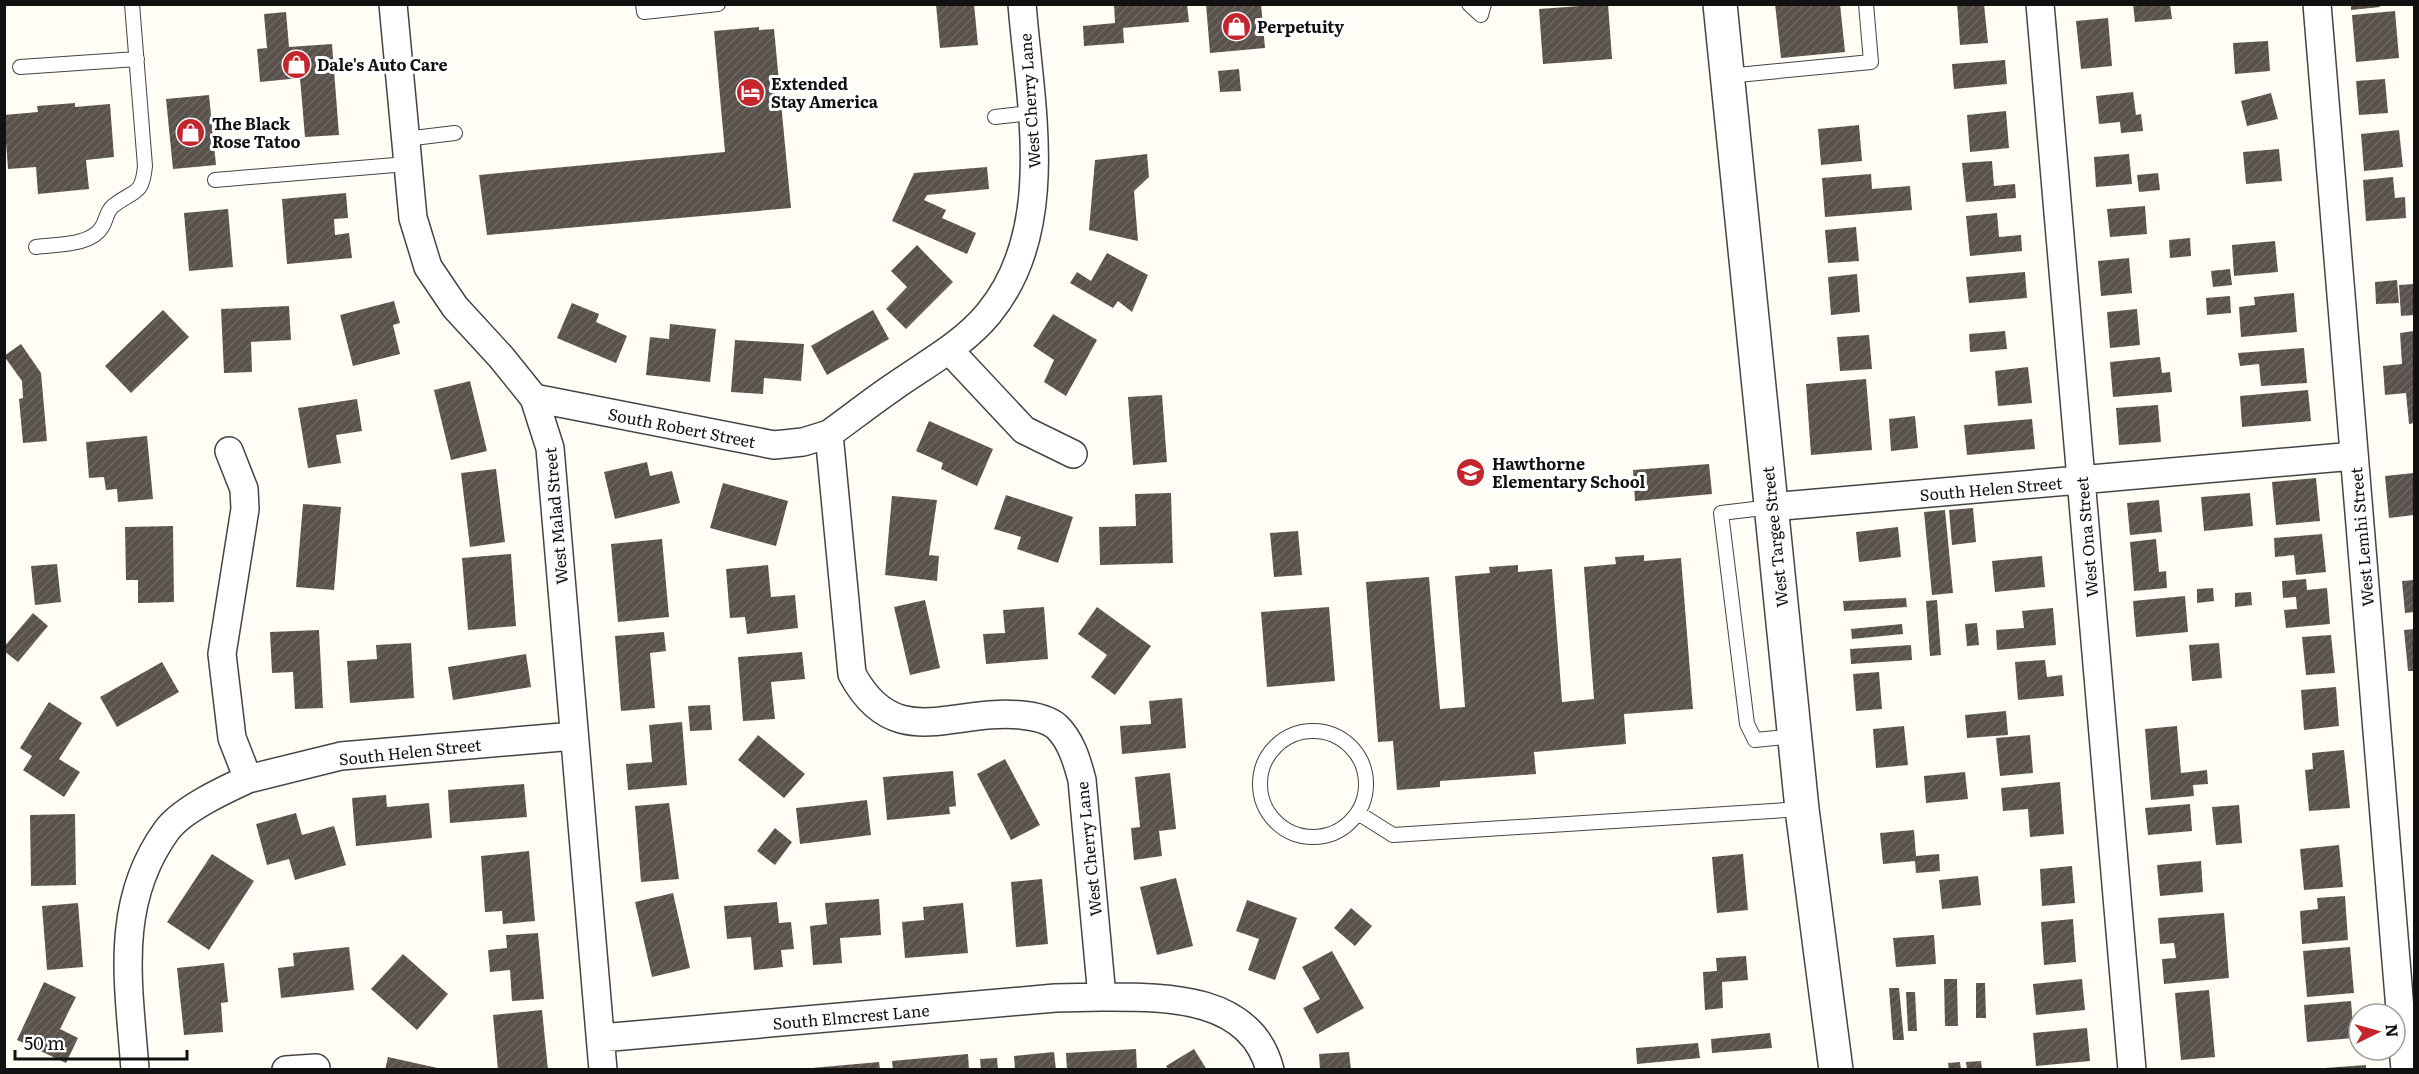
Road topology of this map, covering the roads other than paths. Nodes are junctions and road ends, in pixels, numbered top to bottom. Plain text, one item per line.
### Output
1 (132, 4) edge
2 (393, 4) edge
3 (643, 4) edge
4 (718, 4) edge
5 (1022, 4) edge
6 (1469, 4) edge
7 (1484, 4) edge
8 (1720, 4) edge
9 (1866, 4) edge
10 (2040, 4) edge
11 (2317, 4) edge
12 (137, 59) junction
13 (20, 67) dead end
14 (1727, 76) junction
15 (1030, 113) junction
16 (995, 117) dead end
17 (455, 133) dead end
18 (406, 152) junction
19 (215, 180) dead end
20 (36, 247) dead end
21 (949, 350) junction
22 (534, 398) junction
23 (829, 434) junction
24 (229, 451) dead end
25 (1073, 454) dead end
26 (2354, 456) junction
27 (2081, 480) junction
28 (1771, 507) junction
29 (574, 736) junction
30 (1795, 736) junction
31 (248, 778) junction
32 (1802, 809) junction
33 (1358, 813) junction
34 (1102, 997) junction
35 (601, 1038) junction
36 (316, 1068) dead end
37 (135, 1070) edge
38 (286, 1070) edge
39 (603, 1070) edge
40 (1270, 1070) edge
41 (1836, 1070) edge
42 (2132, 1070) edge
43 (2405, 1070) edge

1 - 12 lane
2 - 18 street, West Malad Street
3 - 4 lane
5 - 15 street, West Cherry Lane
6 - 7 lane
8 - 14 street, West Targee Street
9 - 14 lane
10 - 27 street, West Ona Street
11 - 26 street, West Lemhi Street
12 - 13 lane
12 - 20 lane
14 - 28 street, West Targee Street
15 - 16 lane
15 - 21 street, West Cherry Lane
17 - 18 lane
18 - 19 lane
18 - 22 street, West Malad Street
21 - 23 street, West Cherry Lane
21 - 25 street
22 - 23 street, South Robert Street
22 - 29 street, West Malad Street
23 - 34 street, West Cherry Lane
24 - 31 street
26 - 27 street, South Helen Street
26 - 43 street, West Lemhi Street
27 - 28 street, South Helen Street
27 - 42 street, West Ona Street
28 - 30 street, West Targee Street
28 - 30 lane
29 - 31 street, South Helen Street
29 - 35 street, West Malad Street
30 - 32 street, West Targee Street
31 - 37 street, South Helen Street
32 - 33 lane
32 - 41 street, West Targee Street
33 - 33 lane
34 - 35 street, South Elmcrest Lane
34 - 40 street
35 - 39 street, West Malad Street
36 - 38 street

